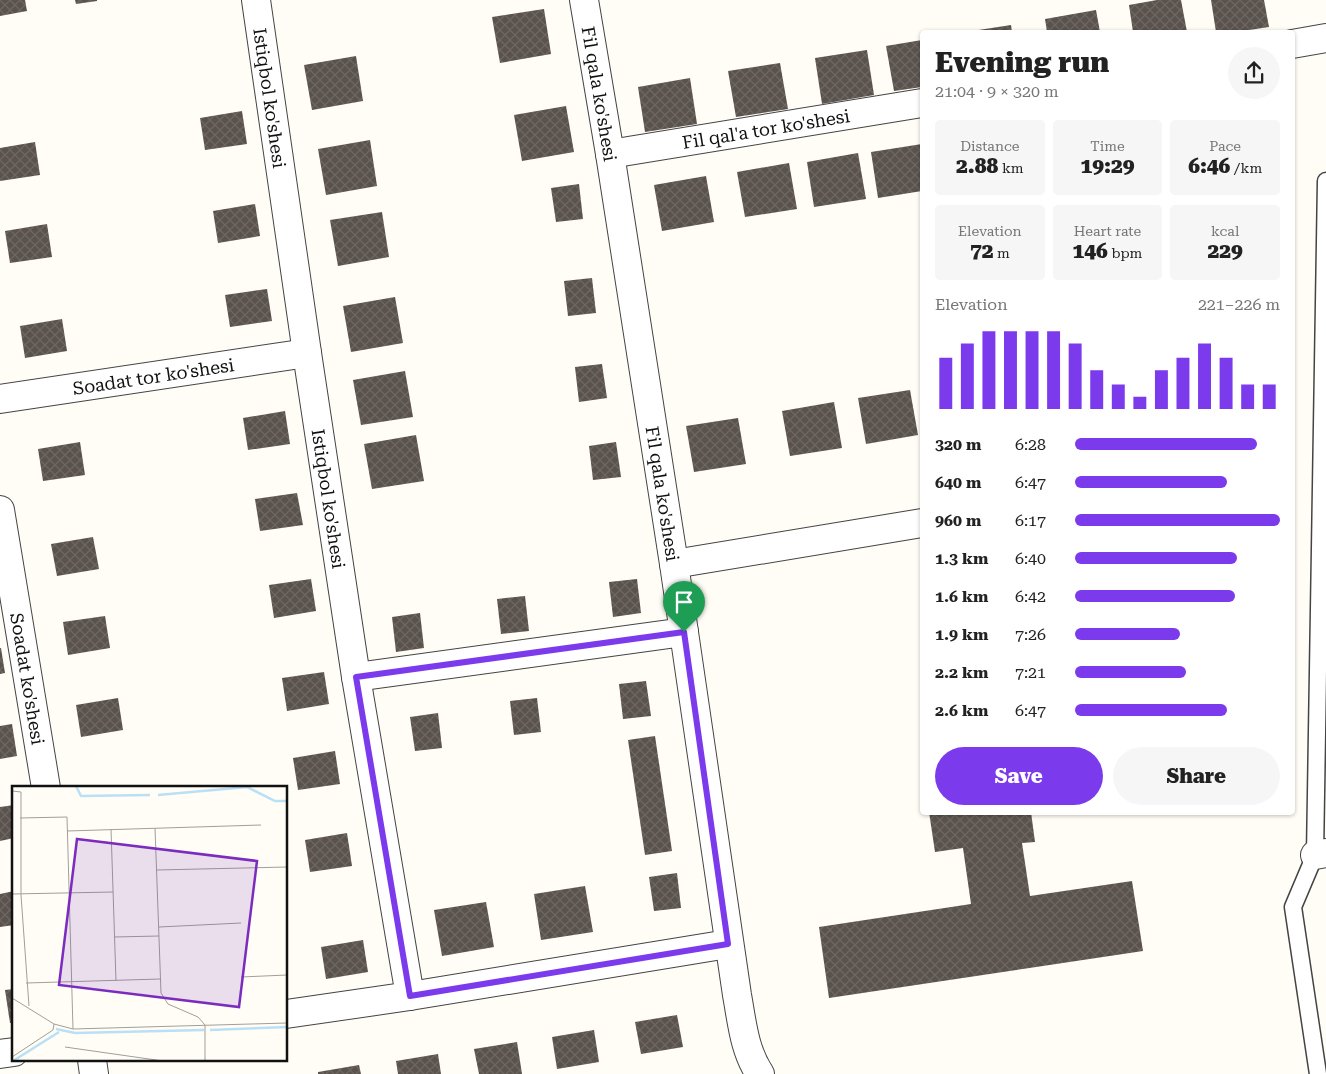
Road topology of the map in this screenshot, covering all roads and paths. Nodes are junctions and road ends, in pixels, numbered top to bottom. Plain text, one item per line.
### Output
1 (256, 0) edge
2 (584, 0) edge
3 (1326, 38) edge
4 (1295, 43) edge
5 (920, 103) edge
6 (610, 154) junction
7 (1326, 181) edge
8 (307, 354) junction
9 (0, 399) edge
10 (0, 510) edge
11 (920, 522) edge
12 (674, 564) junction
13 (684, 632) junction
14 (356, 677) junction
15 (46, 786) edge
16 (1321, 854) edge
17 (728, 944) junction
18 (410, 996) junction
19 (288, 1014) edge
20 (760, 1074) edge
21 (1318, 1074) edge

1 - 8 street, Istiqbol ko'shesi
2 - 6 street, Fil qala ko'shesi
3 - 4 street
5 - 6 street, Fil qal'a tor ko'shesi
6 - 12 street, Fil qala ko'shesi
7 - 16 lane
8 - 9 street, Soadat tor ko'shesi
8 - 14 street, Istiqbol ko'shesi
10 - 15 street, Soadat ko'shesi
11 - 12 street
12 - 13 street, Fil qala ko'shesi
13 - 14 street
13 - 17 street, Fil qala ko'shesi
14 - 18 street, Istiqbol ko'shesi
16 - 21 lane
17 - 18 street
17 - 20 street, Fil qala ko'shesi
18 - 19 street

